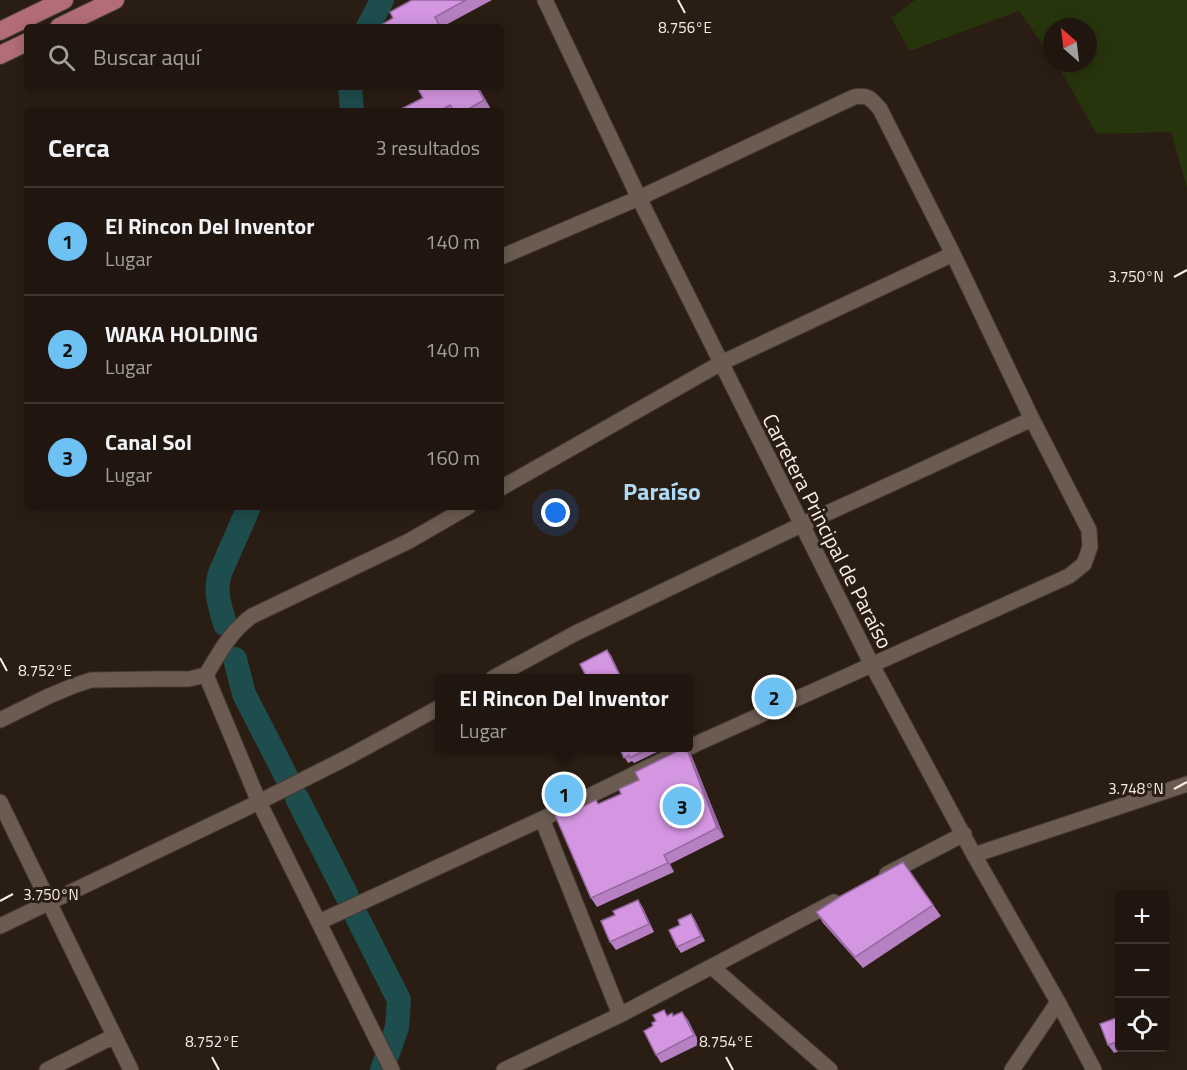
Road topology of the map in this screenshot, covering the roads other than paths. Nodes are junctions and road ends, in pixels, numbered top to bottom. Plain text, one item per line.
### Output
1 (64, 0) edge
2 (115, 0) edge
3 (545, 0) edge
4 (64, 24) edge
5 (0, 31) edge
6 (24, 43) edge
7 (0, 55) edge
8 (639, 198) junction
9 (953, 254) junction
10 (504, 256) edge
11 (721, 363) junction
12 (1032, 418) junction
13 (504, 486) edge
14 (463, 510) edge
15 (801, 525) junction
16 (872, 665) junction
17 (500, 674) edge
18 (206, 675) junction
19 (435, 710) edge
20 (0, 720) edge
21 (693, 745) edge
22 (680, 752) edge
23 (1187, 784) edge
24 (0, 802) edge
25 (259, 802) junction
26 (542, 819) junction
27 (964, 834) junction
28 (974, 855) junction
29 (869, 884) edge
30 (848, 895) edge
31 (49, 902) junction
32 (319, 922) junction
33 (0, 926) edge
34 (712, 967) junction
35 (1058, 1002) junction
36 (620, 1015) junction
37 (114, 1036) junction
38 (47, 1070) edge
39 (131, 1070) edge
40 (392, 1070) edge
41 (504, 1070) edge
42 (830, 1070) edge
43 (1012, 1070) edge
44 (1094, 1070) edge

1 - 5 main road
2 - 4 main road
3 - 8 street, Carretera Principal de Paraíso
6 - 7 main road
8 - 9 street
8 - 10 street
8 - 11 street, Carretera Principal de Paraíso
9 - 11 street
9 - 12 street
11 - 13 street
11 - 15 street, Carretera Principal de Paraíso
12 - 15 street
12 - 16 street
14 - 18 street
15 - 16 street, Carretera Principal de Paraíso
15 - 17 street
16 - 21 street
16 - 27 street, Carretera Principal de Paraíso
18 - 20 street
18 - 25 street
19 - 25 street
22 - 26 street
23 - 28 street
24 - 31 street
25 - 31 street
25 - 32 street
26 - 32 street
26 - 36 street
27 - 28 street, Carretera Principal de Paraíso
27 - 29 street
28 - 35 street, Carretera Principal de Paraíso
30 - 34 street
31 - 33 street
31 - 37 street
32 - 40 street
34 - 36 street
34 - 42 street
35 - 43 street
35 - 44 street, Carretera Principal de Paraíso
36 - 41 street
37 - 38 street
37 - 39 street

